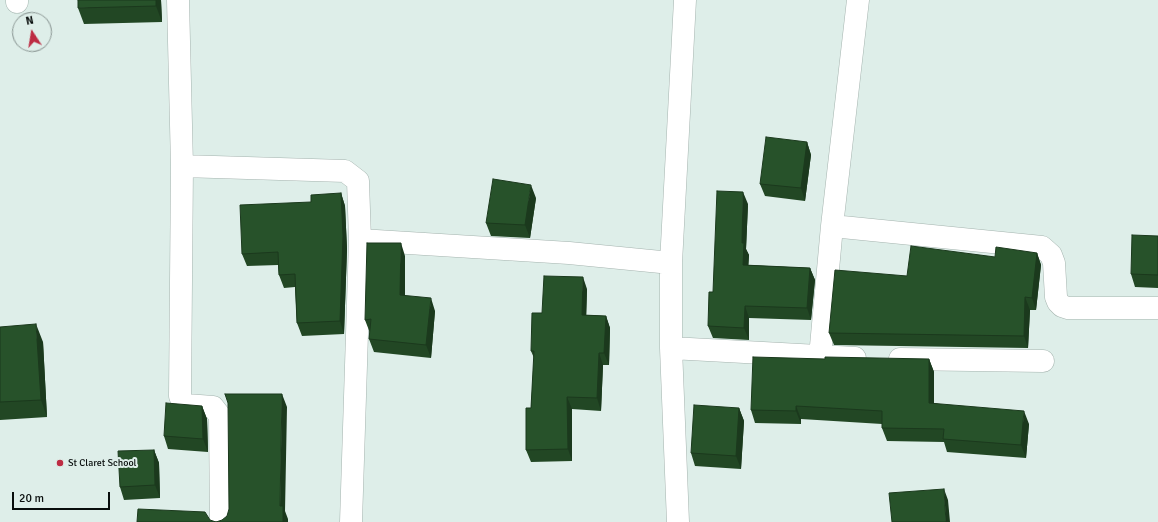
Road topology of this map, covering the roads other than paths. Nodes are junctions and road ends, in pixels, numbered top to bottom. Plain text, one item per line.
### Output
1 (178, 0) edge
2 (685, 0) edge
3 (858, 0) edge
4 (182, 166) junction
5 (832, 226) junction
6 (360, 240) junction
7 (671, 263) junction
8 (1158, 308) edge
9 (671, 348) junction
10 (820, 357) junction
11 (1043, 361) dead end
12 (221, 522) edge
13 (351, 522) edge
14 (678, 522) edge

1 - 4 street
2 - 7 street
3 - 5 street
4 - 6 street
4 - 12 street
5 - 8 street
5 - 10 street
6 - 7 street
6 - 13 street
7 - 9 street
9 - 10 street
9 - 14 street
10 - 11 street

